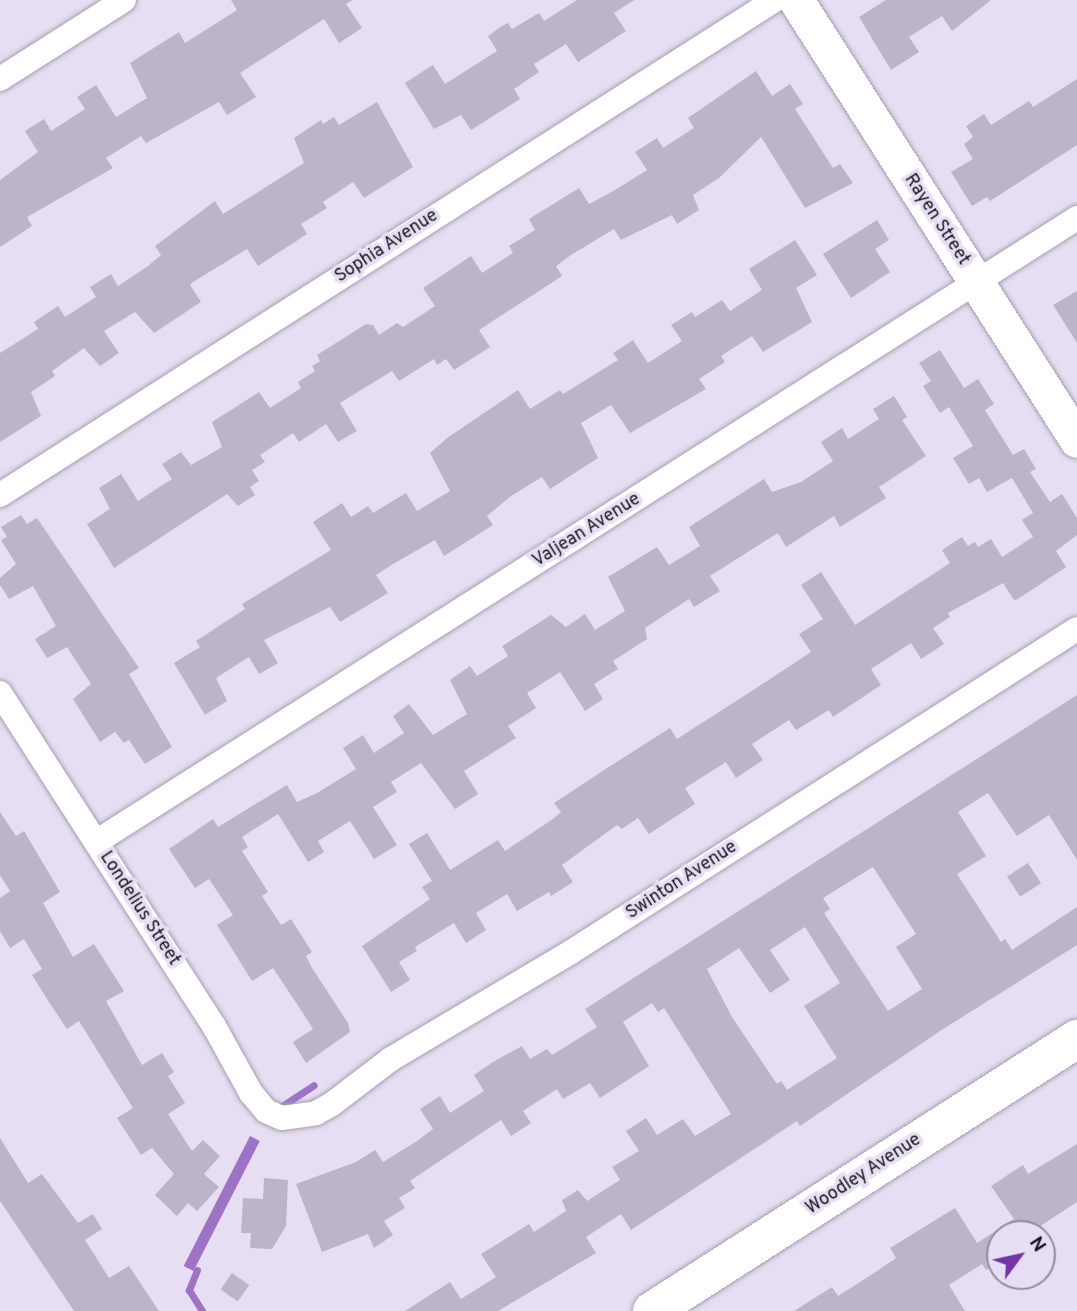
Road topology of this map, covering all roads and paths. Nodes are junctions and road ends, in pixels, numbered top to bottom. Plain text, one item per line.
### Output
1 (124, 0) edge
2 (775, 0) edge
3 (796, 0) edge
4 (0, 79) edge
5 (1077, 218) edge
6 (976, 283) junction
7 (1077, 440) edge
8 (0, 495) edge
9 (1077, 629) edge
10 (0, 693) edge
11 (96, 842) junction
12 (1077, 1039) edge
13 (282, 1118) joint
14 (652, 1311) edge

1 - 4 street
2 - 8 street, Sophia Avenue
3 - 6 street, Rayen Street
5 - 6 street, Valjean Avenue
6 - 7 street, Rayen Street
6 - 11 street, Valjean Avenue
9 - 13 street, Swinton Avenue
10 - 11 street, Londelius Street
11 - 13 street, Londelius Street
12 - 14 main road, Woodley Avenue

